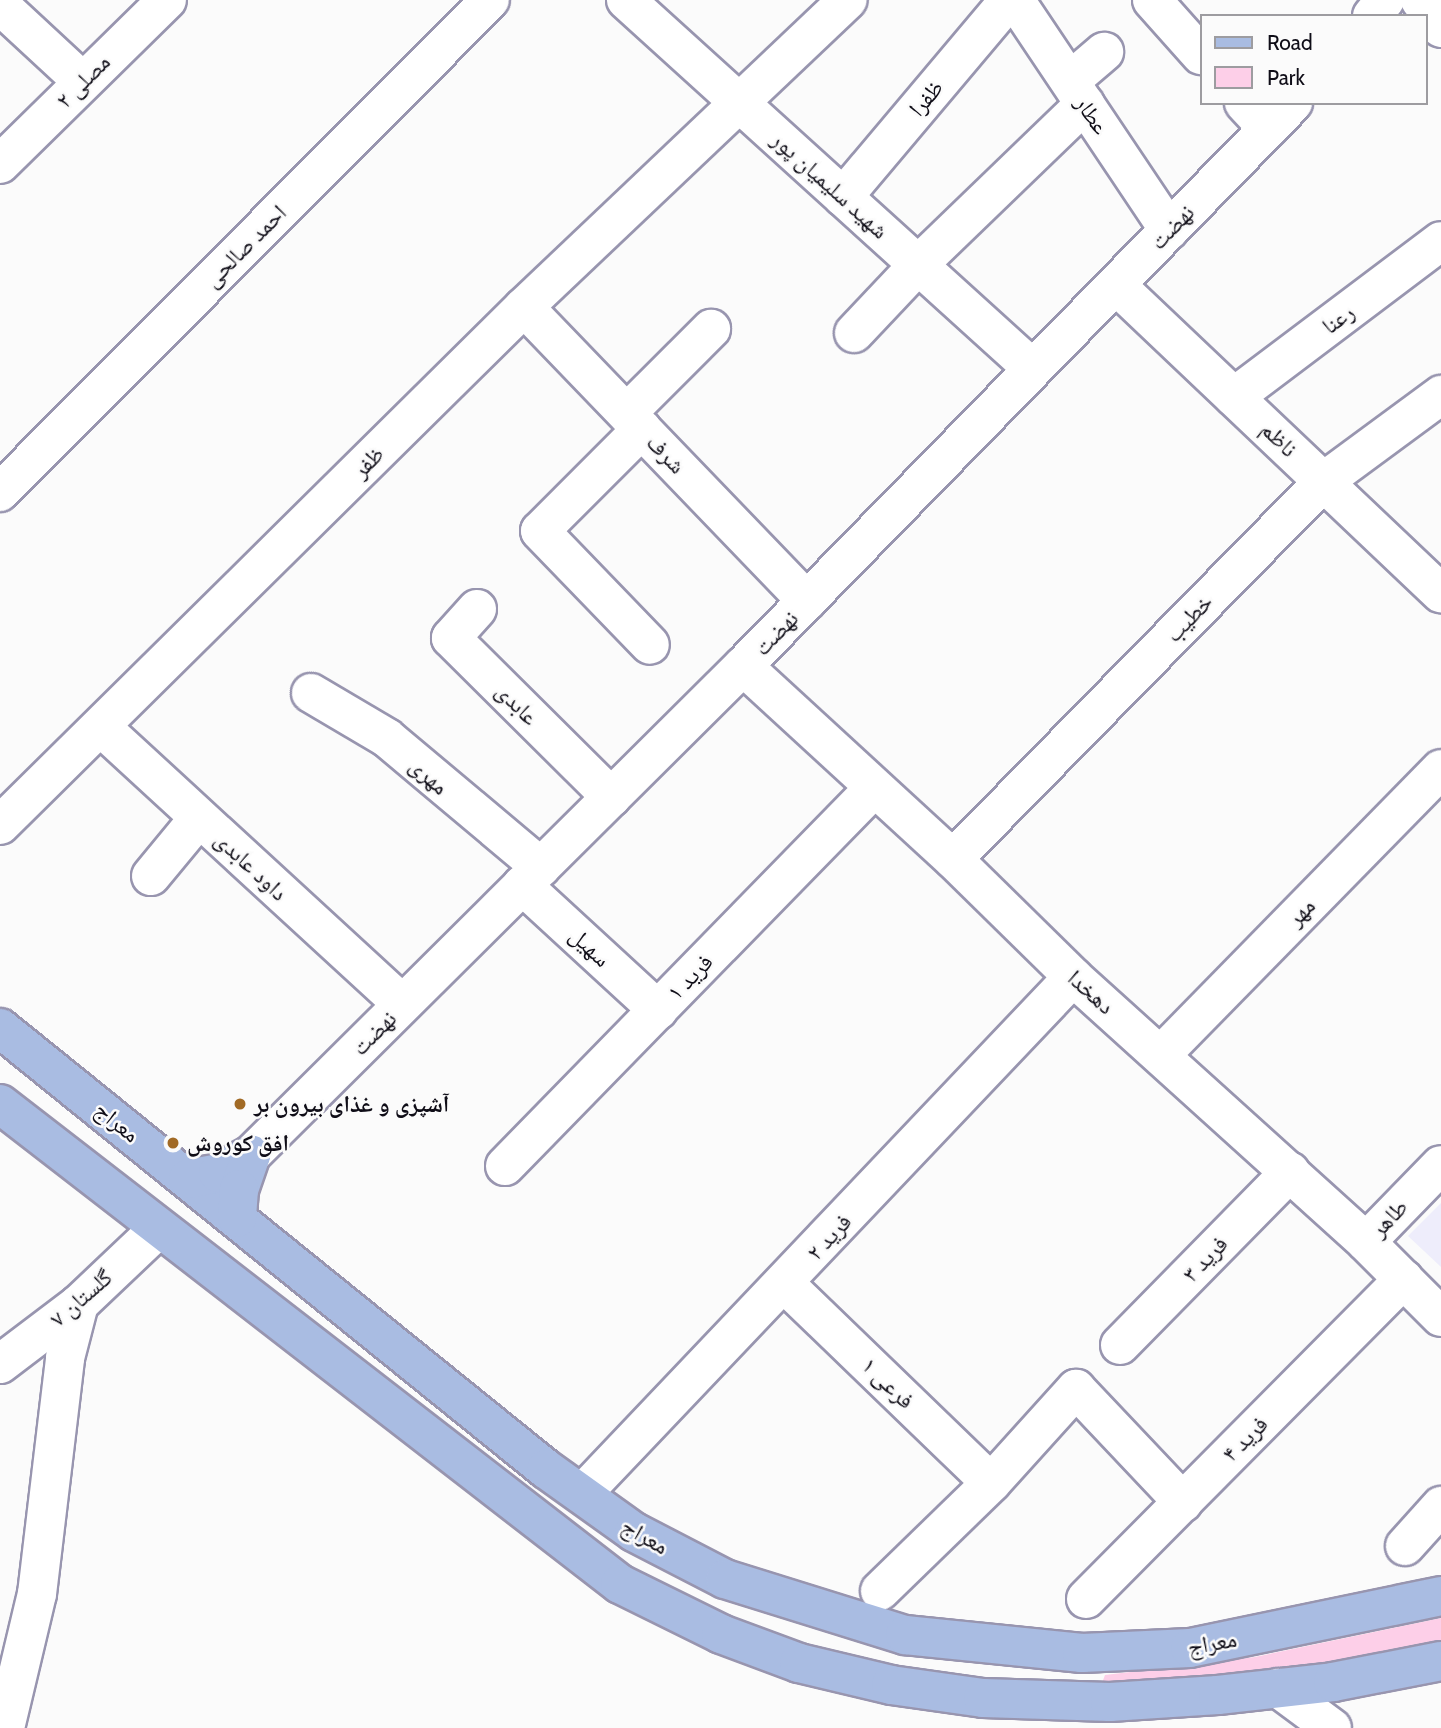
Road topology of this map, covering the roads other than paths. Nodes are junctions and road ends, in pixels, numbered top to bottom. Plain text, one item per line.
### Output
1 (167, 0) edge
2 (490, 0) edge
3 (626, 0) edge
4 (848, 0) edge
5 (1009, 0) edge
6 (1015, 0) edge
7 (1152, 0) edge
8 (1385, 0) edge
9 (1420, 0) edge
10 (0, 5) edge
11 (1374, 14) edge
12 (1441, 28) edge
13 (1104, 52) dead end
14 (1200, 54) edge
15 (82, 81) junction
16 (1077, 92) junction
17 (741, 104) junction
18 (1268, 112) edge
19 (0, 164) edge
20 (843, 197) junction
21 (1170, 230) junction
22 (1441, 242) edge
23 (918, 265) junction
24 (1116, 285) junction
25 (524, 307) junction
26 (711, 329) dead end
27 (855, 333) dead end
28 (1033, 369) junction
29 (1441, 396) edge
30 (1234, 397) junction
31 (634, 421) junction
32 (1323, 482) junction
33 (0, 492) edge
34 (1441, 593) edge
35 (807, 601) junction
36 (477, 609) dead end
37 (650, 645) dead end
38 (743, 666) junction
39 (312, 693) dead end
40 (101, 727) junction
41 (1441, 769) edge
42 (874, 788) junction
43 (611, 797) junction
44 (199, 818) junction
45 (0, 825) edge
46 (953, 859) junction
47 (150, 876) dead end
48 (531, 876) junction
49 (1073, 977) junction
50 (402, 1004) junction
51 (658, 1010) junction
52 (0, 1028) edge
53 (1161, 1055) junction
54 (0, 1104) edge
55 (251, 1155) junction
56 (1441, 1165) edge
57 (505, 1166) dead end
58 (1290, 1172) junction
59 (188, 1179) junction
60 (237, 1218) junction
61 (158, 1228) junction
62 (1366, 1242) junction
63 (1404, 1279) junction
64 (785, 1283) junction
65 (79, 1304) junction
66 (1441, 1317) edge
67 (1120, 1345) dead end
68 (0, 1364) edge
69 (991, 1482) junction
70 (582, 1494) junction
71 (1183, 1502) junction
72 (1441, 1506) edge
73 (1405, 1546) dead end
74 (880, 1591) dead end
75 (1441, 1596) edge
76 (1087, 1599) dead end
77 (1441, 1661) edge
78 (1278, 1688) junction
79 (5, 1728) edge
80 (1332, 1728) edge

1 - 15 street, مصلی ۲
2 - 33 street, احمد صالحی
3 - 17 street, شهید سلیمیان پور
4 - 17 street, ظفر
5 - 20 street, ظفرا
6 - 16 street, عطار
7 - 14 street
8 - 11 street
9 - 12 street
10 - 15 street
13 - 16 street
15 - 19 street, مصلی ۲
16 - 21 street, عطار
16 - 23 street
17 - 20 street, شهید سلیمیان پور
17 - 25 street, ظفر
18 - 21 street, نهضت
20 - 23 street, شهید سلیمیان پور
21 - 24 street, نهضت
22 - 30 street, رعنا
23 - 27 street
23 - 28 street, شهید سلیمیان پور
24 - 28 street, نهضت
24 - 30 street, ناظم
25 - 31 street, شرف
25 - 40 street, ظفر
26 - 31 street
28 - 35 street, نهضت
29 - 32 street, خطیب
30 - 32 street, ناظم
31 - 35 street, شرف
31 - 37 street
32 - 34 street, ناظم
32 - 46 street, خطیب
35 - 38 street, نهضت
36 - 43 street, عابدی
38 - 42 street, دهخدا
38 - 43 street, نهضت
39 - 48 street, مهری
40 - 44 street, داود عابدی
40 - 45 street, ظفر
41 - 53 street, مهر
42 - 46 street, دهخدا
42 - 51 street, فرید ۱
43 - 48 street, نهضت
44 - 47 street
44 - 50 street, داود عابدی
46 - 49 street, دهخدا
48 - 50 street, نهضت
48 - 51 street, سهیل
49 - 53 street, دهخدا
49 - 64 street, فرید ۲
50 - 55 street, نهضت
51 - 57 street, فرید ۱
52 - 59 main road, معراج
53 - 58 street, دهخدا
54 - 61 main road
55 - 59 main road
55 - 60 main road
56 - 62 street, طاهر
58 - 62 street, دهخدا
58 - 67 street, فرید ۳
59 - 60 main road, معراج
60 - 70 main road, معراج
61 - 65 street, گلستان ۷
61 - 78 main road
62 - 63 street, دهخدا
63 - 66 street, دهخدا
63 - 71 street, فرید ۴
64 - 69 street, فرعی ۱
64 - 70 street, فرید ۲
65 - 68 street, گلستان ۷
65 - 79 street
69 - 71 street
69 - 74 street
70 - 75 main road, معراج
71 - 76 street, فرید ۴
72 - 73 street
77 - 78 main road
78 - 80 street

